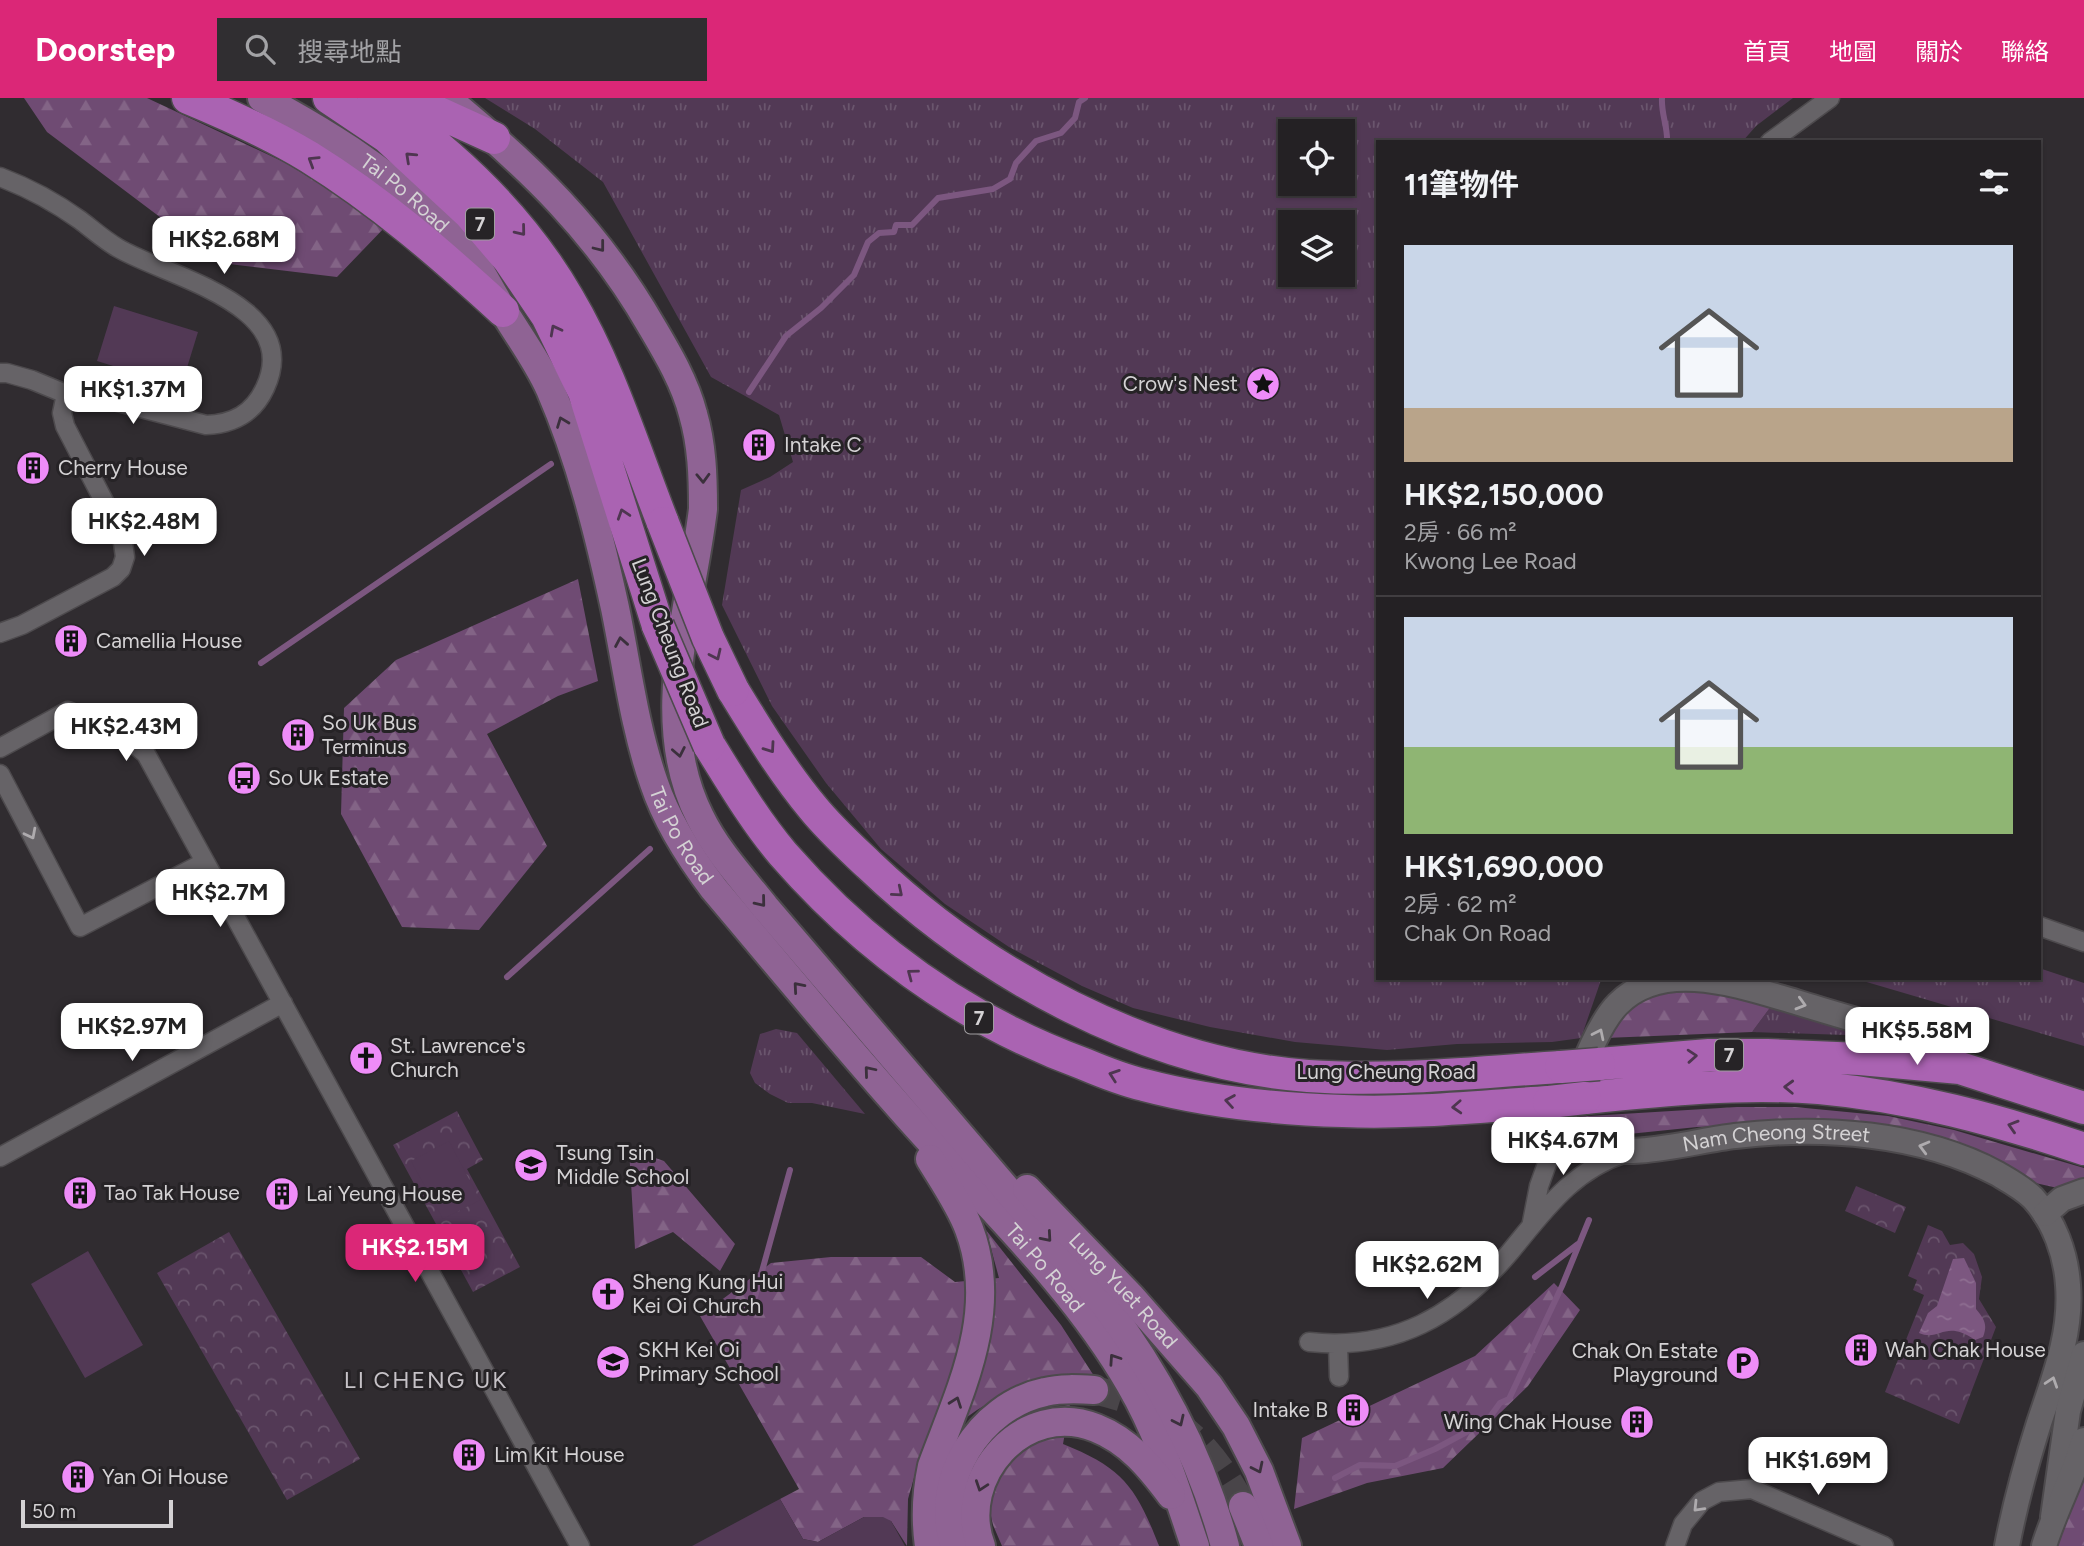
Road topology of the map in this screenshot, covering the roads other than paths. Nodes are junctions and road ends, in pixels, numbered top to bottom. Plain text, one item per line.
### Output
1 (188, 98) edge
2 (262, 98) edge
3 (329, 98) edge
4 (374, 98) edge
5 (412, 98) edge
6 (446, 98) edge
7 (1830, 98) edge
8 (494, 138) junction
9 (1773, 140) edge
10 (0, 177) edge
11 (503, 311) junction
12 (0, 373) edge
13 (66, 394) junction
14 (0, 633) edge
15 (0, 748) edge
16 (0, 774) edge
17 (205, 862) junction
18 (2041, 927) edge
19 (2084, 942) edge
20 (283, 1003) junction
21 (1960, 1068) junction
22 (907, 1073) junction
23 (895, 1103) junction
24 (1566, 1106) junction
25 (2084, 1108) edge
26 (1639, 1149) junction
27 (2084, 1149) edge
28 (0, 1157) edge
29 (2084, 1191) edge
30 (2045, 1214) junction
31 (1531, 1225) junction
32 (1309, 1342) dead end
33 (1338, 1345) junction
34 (2084, 1354) edge
35 (1339, 1377) dead end
36 (1094, 1390) tunnel mouth
37 (2068, 1411) junction
38 (2084, 1440) edge
39 (1243, 1506) tunnel mouth
40 (1183, 1510) junction
41 (2053, 1517) junction
42 (580, 1546) edge
43 (929, 1546) edge
44 (955, 1546) edge
45 (981, 1546) edge
46 (1195, 1546) edge
47 (1225, 1546) edge
48 (1259, 1546) edge
49 (1287, 1546) edge
50 (1675, 1546) edge
51 (1884, 1546) edge
52 (2009, 1546) edge
53 (2044, 1546) edge

11 -> 1 highway
2 - 11 main road, Tai Po Road
24 -> 3 highway, Lung Cheung Road / 7, bridge
4 -> 21 highway, Lung Cheung Road / 7, bridge
5 - 8 highway
6 - 8 main road, Tai Po Road
7 - 9 street
8 -> 22 main road, Tai Po Road
10 - 13 street
23 -> 11 main road, Tai Po Road
12 - 13 street
13 - 14 street
15 - 17 street
16 -> 17 street
17 - 20 street
18 - 19 street
20 - 28 street
20 - 42 street
24 -> 21 main road
21 - 25 highway, Lung Cheung Road / 7
22 -> 47 main road, Tai Po Road
22 -> 49 main road, Lung Yuet Road
40 -> 23 main road, Tai Po Road
43 -> 23 main road
24 - 26 main road, Nam Cheong Street
27 -> 24 highway, Lung Cheung Road / 7
24 - 31 street
30 -> 26 main road, Nam Cheong Street
26 - 31 street
29 - 30 main road
52 -> 30 main road, Nam Cheong Street
31 - 33 street
32 - 33 street
33 - 35 street
34 - 37 main road, Nam Cheong Street
36 - 44 main road
37 - 41 main road, Nam Cheong Street
37 - 52 main road, Nam Cheong Street
38 - 41 main road, Nam Cheong Street
39 - 48 main road
40 -> 45 main road
40 - 46 main road, Tai Po Road
41 - 53 main road, Nam Cheong Street
51 -> 50 street

